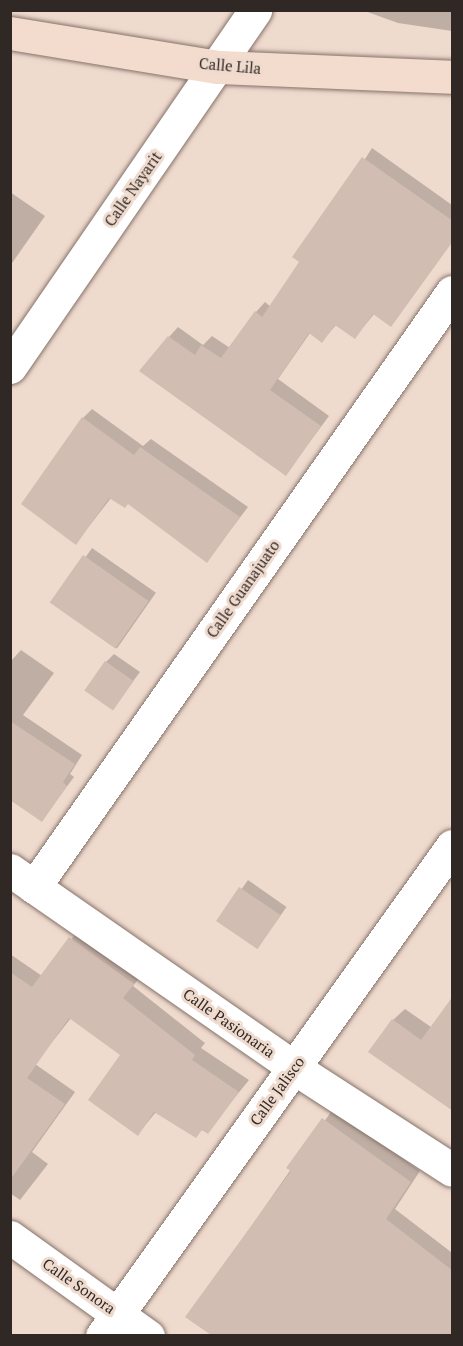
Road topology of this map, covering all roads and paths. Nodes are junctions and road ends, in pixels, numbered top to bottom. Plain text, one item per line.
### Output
1 (255, 10) edge
2 (10, 33) edge
3 (218, 67) junction
4 (453, 77) edge
5 (453, 292) edge
6 (10, 367) edge
7 (453, 846) edge
8 (22, 878) edge
9 (293, 1067) junction
10 (453, 1170) edge
11 (10, 1237) edge
12 (109, 1324) edge
13 (148, 1335) edge

1 - 3 street, Calle Nayarit
2 - 3 street, Calle Lila
3 - 4 street, Calle Lila
3 - 6 street, Calle Nayarit
5 - 8 street, Calle Guanajuato
7 - 9 street, Calle Jalisco
8 - 9 street, Calle Pasionaria
9 - 10 street, Calle Pasionaria
9 - 12 street, Calle Jalisco
11 - 12 street, Calle Sonora
12 - 13 street, Calle Sonora

